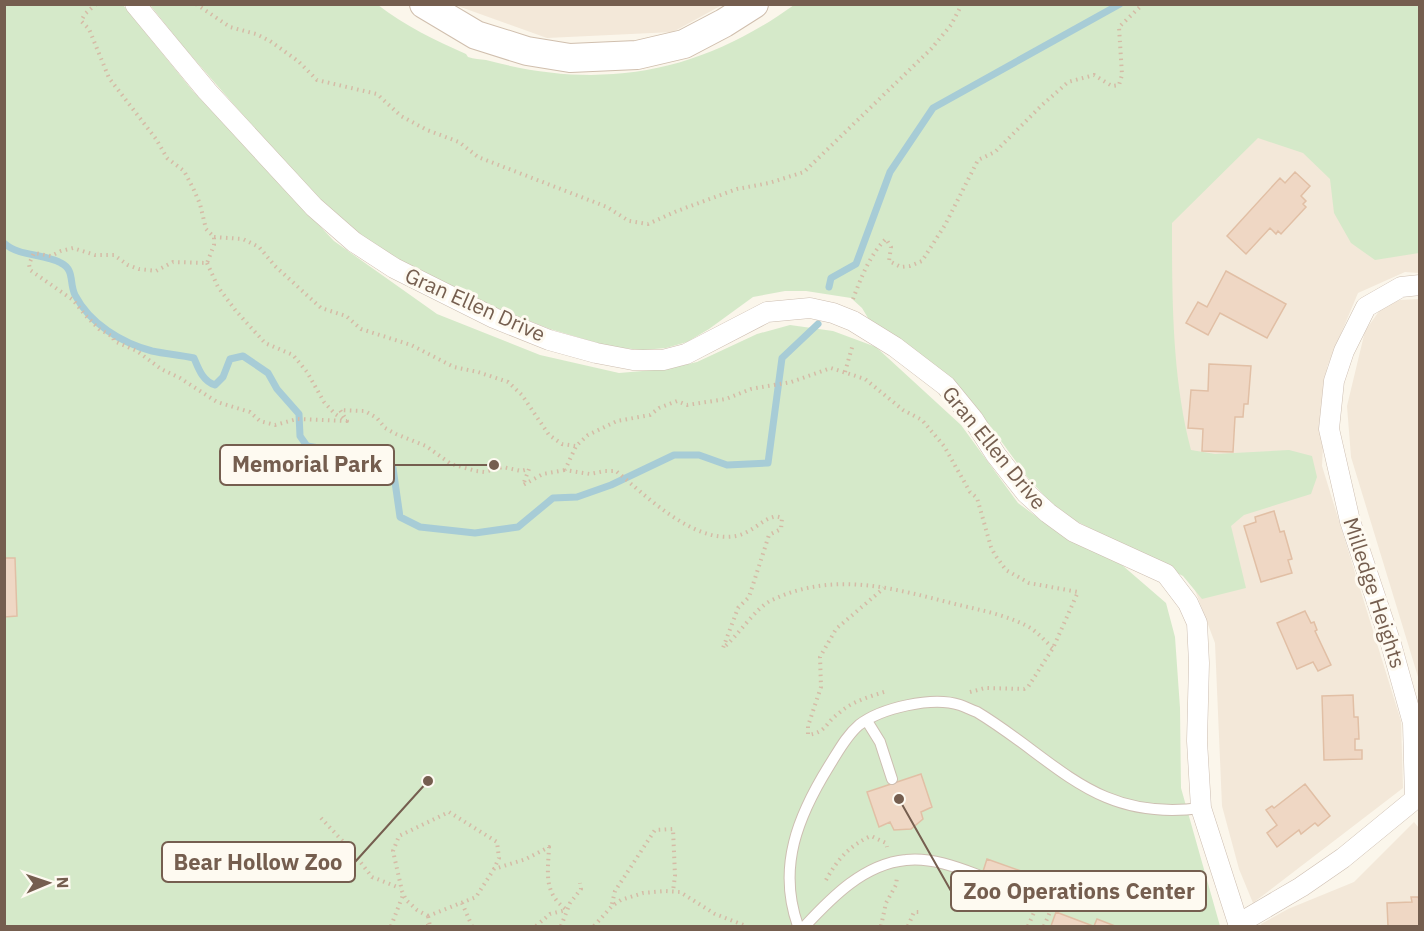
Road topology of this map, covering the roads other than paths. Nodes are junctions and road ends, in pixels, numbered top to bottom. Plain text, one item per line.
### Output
1 (135, 4) edge
2 (424, 4) edge
3 (754, 4) edge
4 (1419, 285) edge
5 (867, 721) junction
6 (892, 779) dead end
7 (1417, 801) edge
8 (1201, 808) junction
9 (978, 875) dead end
10 (1238, 925) edge
11 (798, 927) edge
12 (805, 927) edge

1 - 8 street, Gran Ellen Drive
2 - 3 main road
4 - 7 street, Milledge Heights
5 - 6 lane
5 - 8 lane
5 - 11 lane
7 - 10 street, Milledge Heights
8 - 10 street, Gran Ellen Drive
9 - 12 lane

